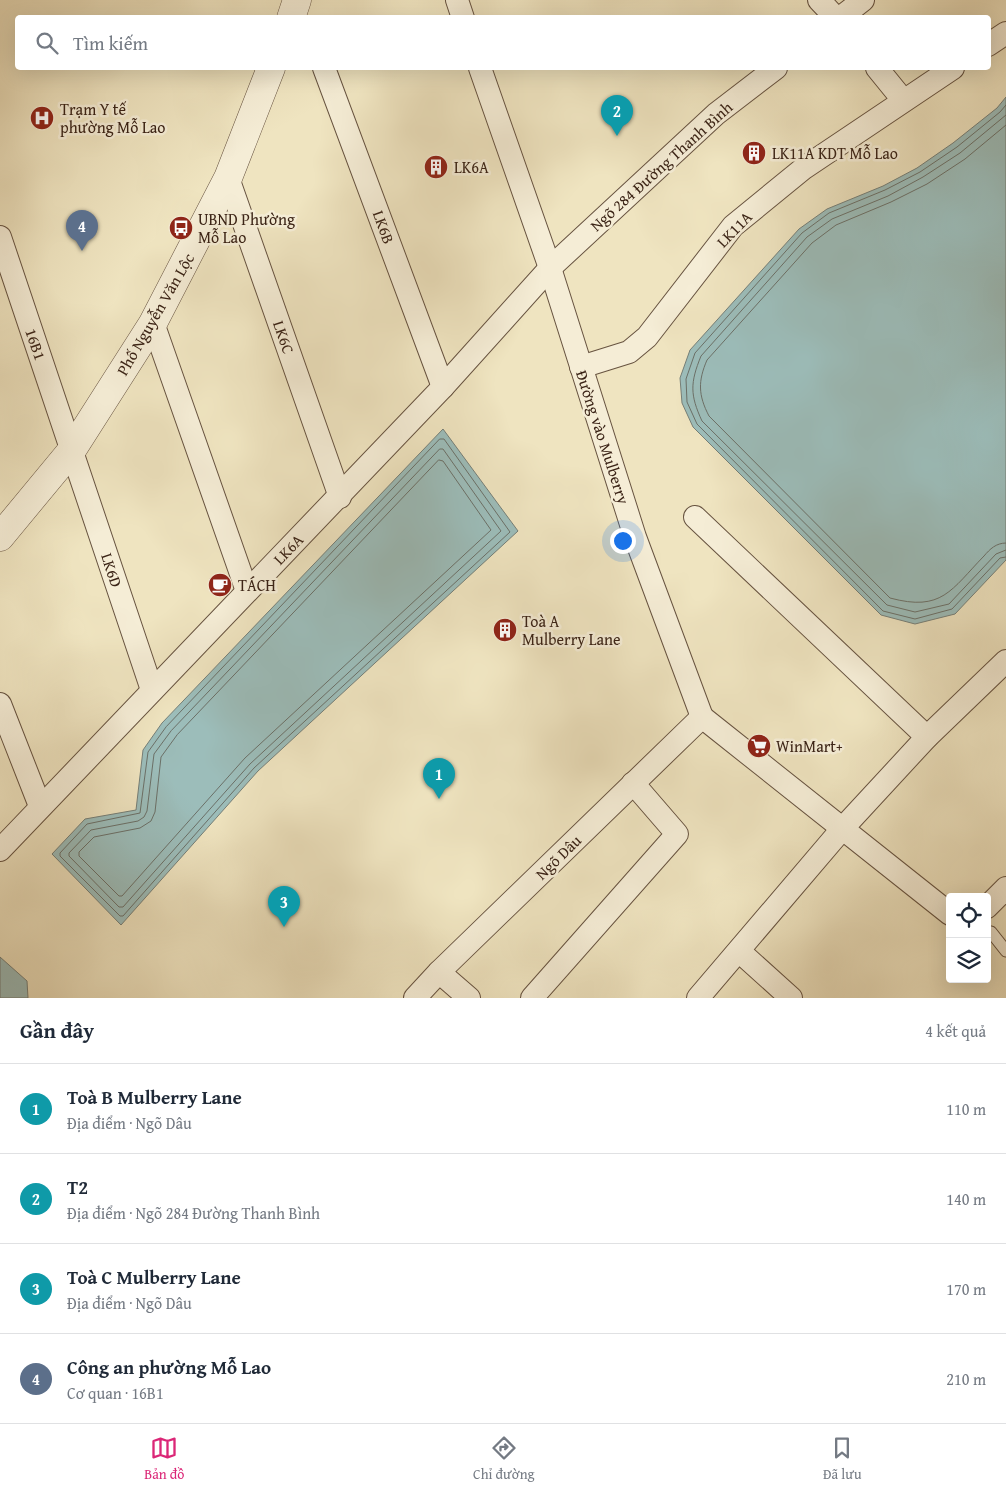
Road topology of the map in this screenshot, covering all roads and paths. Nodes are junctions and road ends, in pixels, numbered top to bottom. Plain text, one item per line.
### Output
1 (298, 0) edge
2 (456, 0) edge
3 (819, 0) edge
4 (863, 0) edge
5 (292, 15) edge
6 (305, 15) edge
7 (462, 15) edge
8 (833, 15) edge
9 (844, 15) edge
10 (1006, 33) edge
11 (991, 43) edge
12 (270, 70) edge
13 (325, 70) edge
14 (481, 70) edge
15 (773, 70) edge
16 (879, 70) edge
17 (950, 70) edge
18 (903, 100) junction
19 (228, 178) junction
20 (0, 237) edge
21 (550, 268) junction
22 (153, 323) junction
23 (581, 366) junction
24 (443, 387) junction
25 (72, 450) junction
26 (340, 496) junction
27 (695, 517) dead end
28 (0, 538) edge
29 (247, 591) junction
30 (1006, 661) edge
31 (152, 690) junction
32 (0, 704) edge
33 (702, 717) junction
34 (927, 737) junction
35 (633, 783) junction
36 (40, 806) junction
37 (842, 829) junction
38 (0, 850) edge
39 (1006, 888) edge
40 (991, 903) edge
41 (946, 911) edge
42 (991, 932) dead end
43 (739, 951) junction
44 (1006, 951) edge
45 (439, 972) junction
46 (415, 998) edge
47 (469, 998) edge
48 (532, 998) edge
49 (698, 998) edge
50 (791, 998) edge

1 - 5 street
1 - 6 street
2 - 7 street
3 - 8 street
4 - 9 street
10 - 11 street
12 - 19 street, Phố Nguyễn Văn Lộc
13 - 24 street, LK6B
14 - 21 street
15 - 21 street, Ngõ 284 Đường Thanh Bình
16 - 18 street
17 - 18 street, LK11A
18 - 23 street, LK11A
19 - 22 street, Phố Nguyễn Văn Lộc
19 - 26 street, LK6C
20 - 25 street, 16B1
21 - 23 street, Đường vào Mulberry
21 - 24 street, LK6A
22 - 25 street, Phố Nguyễn Văn Lộc
22 - 29 street
23 - 33 street, Đường vào Mulberry
24 - 26 street, LK6A
25 - 28 street, Phố Nguyễn Văn Lộc
25 - 31 street, LK6D
26 - 29 street, LK6A
27 - 34 street
29 - 31 street, LK6A
30 - 34 street
31 - 36 street, LK6A
32 - 36 street
33 - 35 street, Ngõ Dâu
33 - 37 street
34 - 37 street
35 - 45 street, Ngõ Dâu
35 - 48 street
36 - 38 street, LK6A
37 - 41 street
37 - 43 street
39 - 40 street
42 - 44 lane
43 - 49 street
43 - 50 street
45 - 46 street, Ngõ Dâu
45 - 47 street

